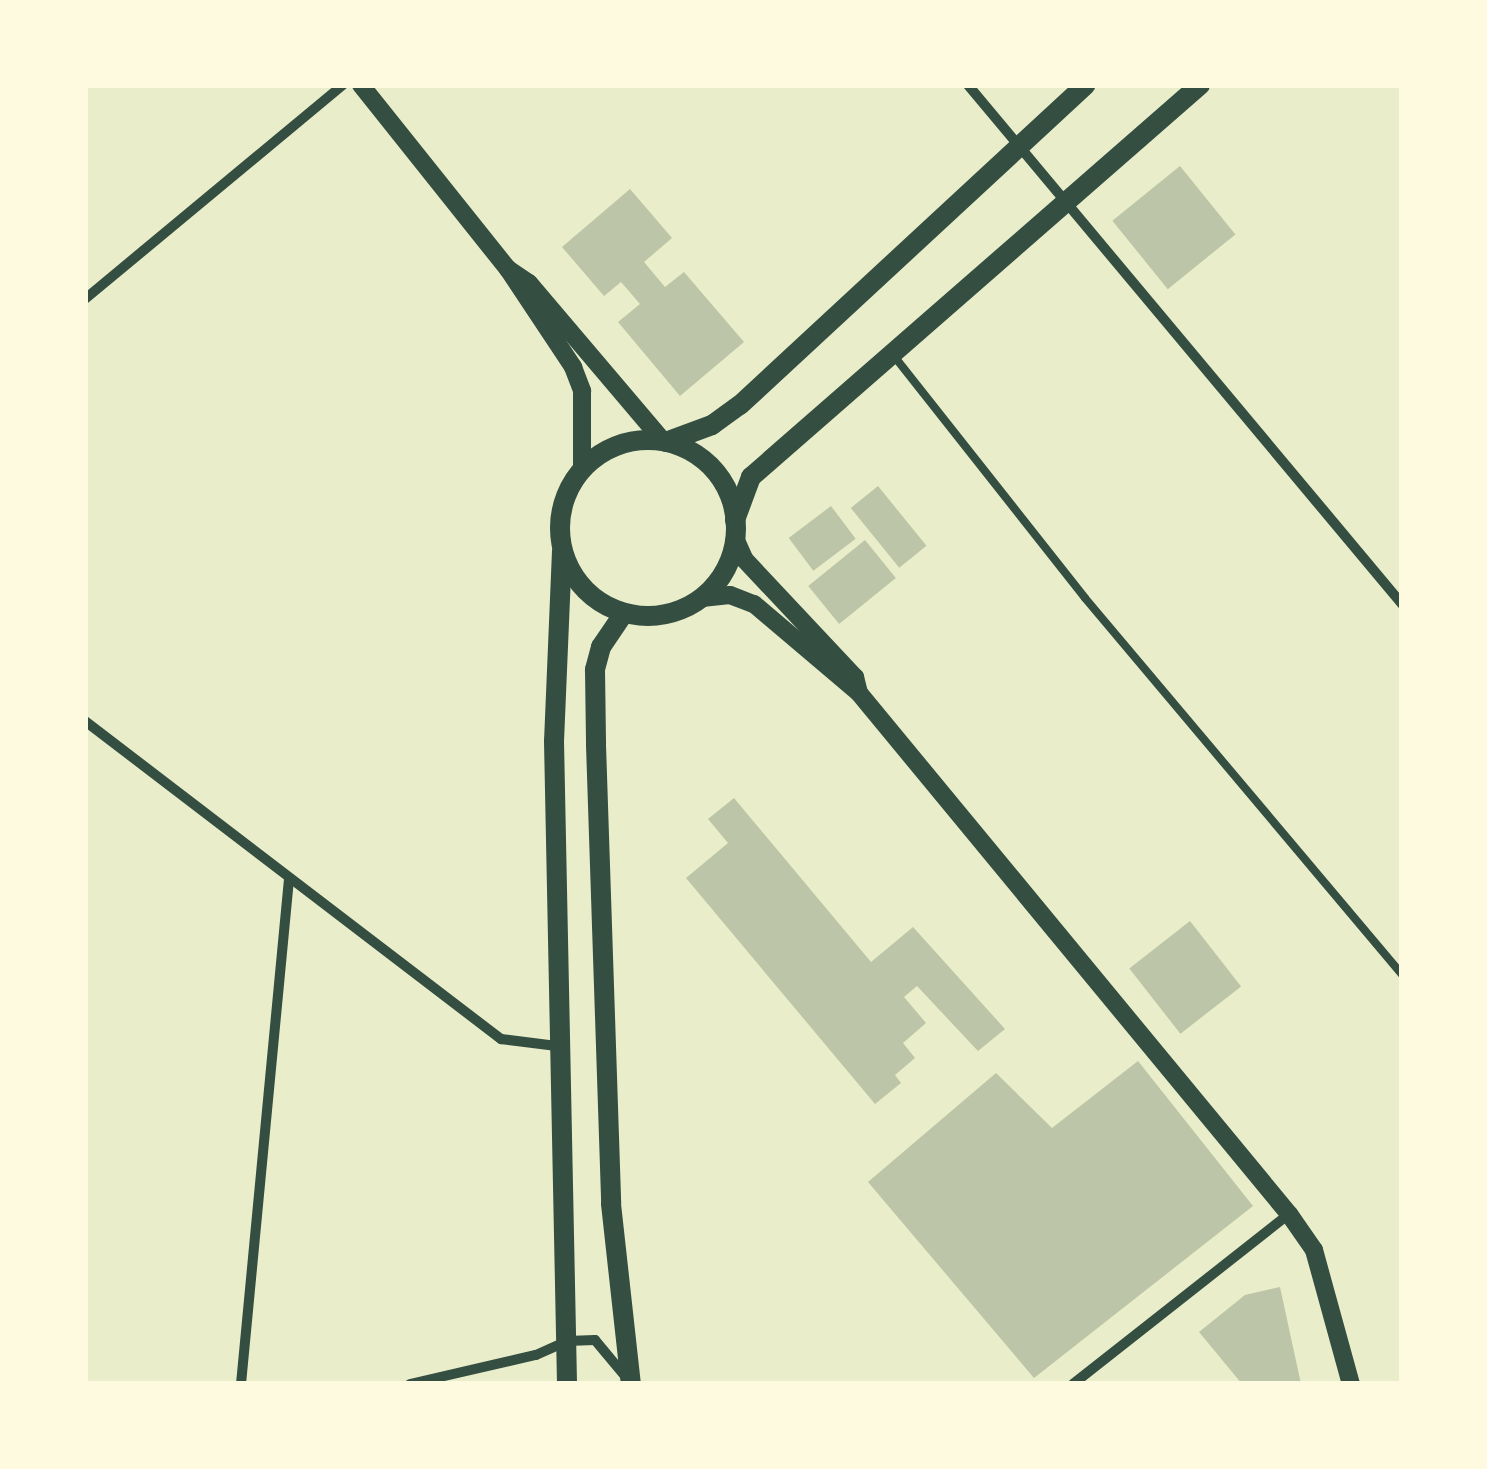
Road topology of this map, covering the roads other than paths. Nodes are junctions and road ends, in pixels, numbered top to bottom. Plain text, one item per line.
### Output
1 (343, 85) edge
2 (361, 85) edge
3 (968, 85) edge
4 (1085, 85) edge
5 (1200, 85) edge
6 (1016, 144) junction
7 (1061, 202) junction
8 (508, 269) junction
9 (85, 299) edge
10 (892, 354) junction
11 (664, 442) junction
12 (582, 468) junction
13 (735, 529) junction
14 (562, 550) junction
15 (702, 598) junction
16 (1402, 604) edge
17 (624, 613) junction
18 (859, 693) junction
19 (85, 722) edge
20 (290, 879) junction
21 (1402, 975) edge
22 (556, 1046) junction
23 (1289, 1214) junction
24 (567, 1341) junction
25 (241, 1384) edge
26 (410, 1384) edge
27 (568, 1384) edge
28 (630, 1384) edge
29 (1073, 1384) edge
30 (1351, 1384) edge

1 - 9 street
2 - 8 street
3 - 6 street
4 - 6 main road
5 - 7 main road
6 - 7 street
6 - 11 main road
7 - 10 main road
7 - 16 street
8 - 11 street
8 - 12 street
10 - 13 main road
10 - 21 lane
11 - 12 main road
11 - 13 main road
12 - 14 main road
13 - 15 main road
13 - 18 street
14 - 17 main road
14 - 22 main road
15 - 17 main road
15 - 18 street
17 - 28 main road
18 - 23 street
19 - 20 street
20 - 22 street
20 - 25 street
22 - 24 main road
23 - 29 street
23 - 30 street
24 - 26 street
24 - 27 main road
24 - 28 street

